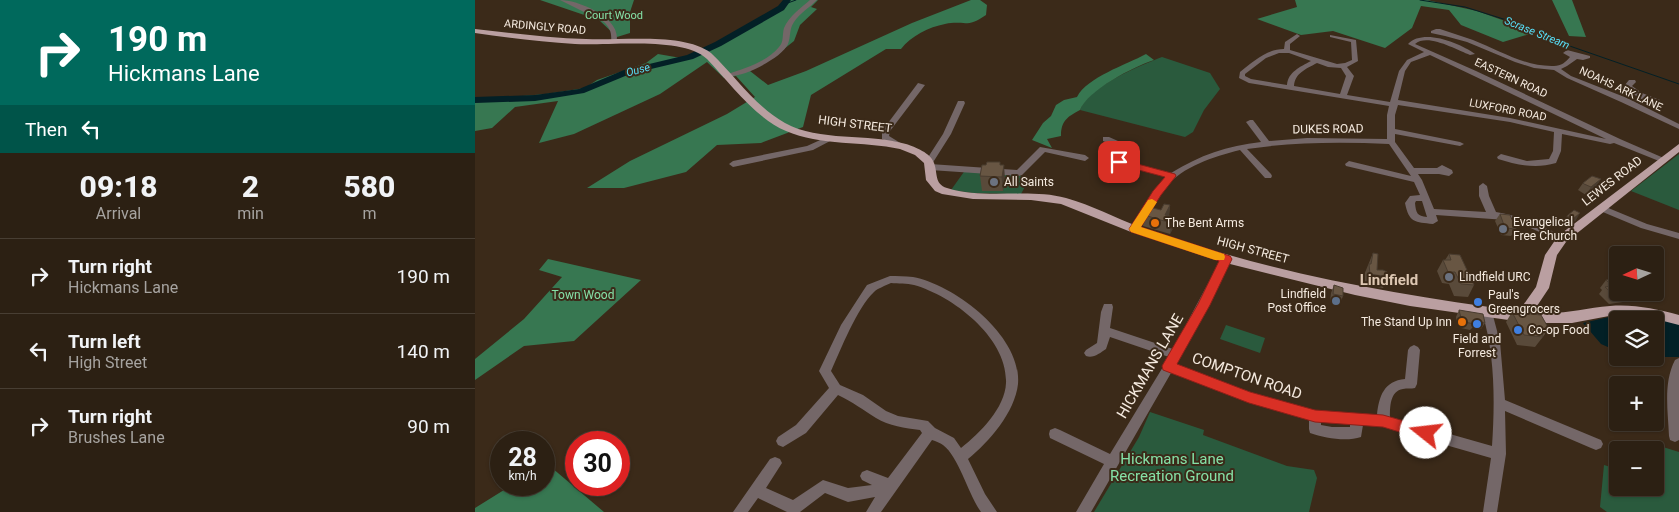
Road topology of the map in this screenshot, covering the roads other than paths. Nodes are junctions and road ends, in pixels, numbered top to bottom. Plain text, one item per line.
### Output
1 (563, 0) edge
2 (814, 0) edge
3 (475, 31) edge
4 (1444, 33) dead end
5 (1297, 36) dead end
6 (1332, 36) dead end
7 (614, 42) junction
8 (1287, 51) junction
9 (1428, 53) junction
10 (1574, 56) dead end
11 (1317, 60) junction
12 (1490, 65) junction
13 (1343, 66) junction
14 (1556, 68) junction
15 (1504, 71) dead end
16 (1474, 72) junction
17 (730, 75) junction
18 (1632, 82) dead end
19 (921, 85) dead end
20 (1290, 87) junction
21 (1639, 95) junction
22 (1343, 96) junction
23 (1624, 100) junction
24 (1657, 102) dead end
25 (961, 103) dead end
26 (1394, 103) junction
27 (1250, 122) dead end
28 (1679, 127) edge
29 (1391, 131) junction
30 (1558, 131) junction
31 (829, 138) junction
32 (1106, 139) dead end
33 (1617, 141) junction
34 (1391, 142) junction
35 (1266, 143) junction
36 (898, 144) junction
37 (1460, 144) dead end
38 (1679, 147) edge
39 (1240, 149) junction
40 (1501, 157) dead end
41 (1085, 158) dead end
42 (1662, 159) junction
43 (1119, 162) junction
44 (733, 164) dead end
45 (929, 164) junction
46 (1107, 164) dead end
47 (1349, 164) dead end
48 (1411, 171) junction
49 (1441, 171) dead end
50 (1171, 176) junction
51 (1268, 176) dead end
52 (1418, 180) junction
53 (1483, 186) dead end
54 (1427, 198) junction
55 (1601, 208) junction
56 (1431, 212) junction
57 (1492, 215) junction
58 (1135, 229) junction
59 (1675, 233) edge
60 (1562, 239) junction
61 (1226, 259) junction
62 (1108, 307) dead end
63 (1487, 312) junction
64 (1529, 318) junction
65 (1679, 320) edge
66 (1107, 331) junction
67 (1414, 350) dead end
68 (1090, 353) dead end
69 (1175, 354) junction
70 (1679, 363) edge
71 (1168, 366) junction
72 (836, 389) junction
73 (1499, 403) junction
74 (1383, 421) junction
75 (930, 432) junction
76 (1055, 434) dead end
77 (1675, 436) dead end
78 (783, 441) dead end
79 (1595, 444) dead end
80 (1499, 454) junction
81 (961, 457) junction
82 (1112, 462) junction
83 (775, 463) dead end
84 (867, 476) dead end
85 (891, 486) junction
86 (756, 490) junction
87 (739, 512) edge
88 (873, 512) edge
89 (990, 512) edge
90 (1083, 512) edge
91 (1490, 512) edge

1 - 7 street
2 - 17 street
3 - 7 main road, ARDINGLY ROAD
4 - 14 street, NOAHS ARK LANE
5 - 8 street
6 - 13 street
7 - 17 main road, HIGH STREET
8 - 11 street
8 - 20 street, LUXFORD ROAD
9 - 12 street, EASTERN ROAD
9 - 16 street, EASTERN ROAD
9 - 26 street
10 - 14 street, NOAHS ARK LANE
11 - 13 street
11 - 20 street
12 - 15 street
12 - 16 street
13 - 22 street
14 - 23 street, NOAHS ARK LANE
16 - 33 street, EASTERN ROAD
17 - 31 main road, HIGH STREET
18 - 21 street
19 - 36 street
20 - 22 street, LUXFORD ROAD
21 - 23 street
21 - 24 street
22 - 26 street, LUXFORD ROAD
23 - 28 street, NOAHS ARK LANE
25 - 45 street
26 - 29 street
26 - 30 street, LUXFORD ROAD
27 - 35 street
29 - 34 street
29 - 37 street
30 - 33 street, LUXFORD ROAD
30 - 40 street
31 - 36 main road, HIGH STREET
31 - 44 street
32 - 43 street
33 - 42 street, EASTERN ROAD
34 - 35 street, DUKES ROAD
34 - 48 street
35 - 39 street, DUKES ROAD
36 - 45 main road, HIGH STREET
38 - 42 main road, LEWES ROAD
39 - 50 street, DUKES ROAD
39 - 51 street
41 - 45 street
42 - 55 main road, LEWES ROAD
43 - 46 street
43 - 50 street
45 - 58 main road, HIGH STREET
47 - 52 street
48 - 49 street
48 - 52 street
50 - 58 street
52 - 54 street
53 - 57 street
54 - 56 street
54 - 56 street
55 - 59 street
55 - 60 main road, LEWES ROAD
56 - 57 street
57 - 60 street
58 - 61 main road, HIGH STREET
60 - 64 main road, LEWES ROAD
61 - 63 main road, HIGH STREET
61 - 69 street, HICKMANS LANE
62 - 66 street
63 - 64 main road, HIGH STREET
63 - 73 street
64 - 65 main road, HIGH STREET
66 - 68 street
66 - 69 street
67 - 74 street
69 - 71 street, HICKMANS LANE
70 - 77 street
71 - 74 street, COMPTON ROAD
71 - 82 street, HICKMANS LANE
72 - 75 street
72 - 78 street
72 - 81 street
73 - 79 street
73 - 80 street
74 - 80 street, COMPTON ROAD
75 - 81 street
75 - 85 street
76 - 82 street
80 - 91 street
81 - 89 street
82 - 90 street, HICKMANS LANE
83 - 86 street
84 - 85 street
85 - 86 street
85 - 88 street
86 - 87 street

